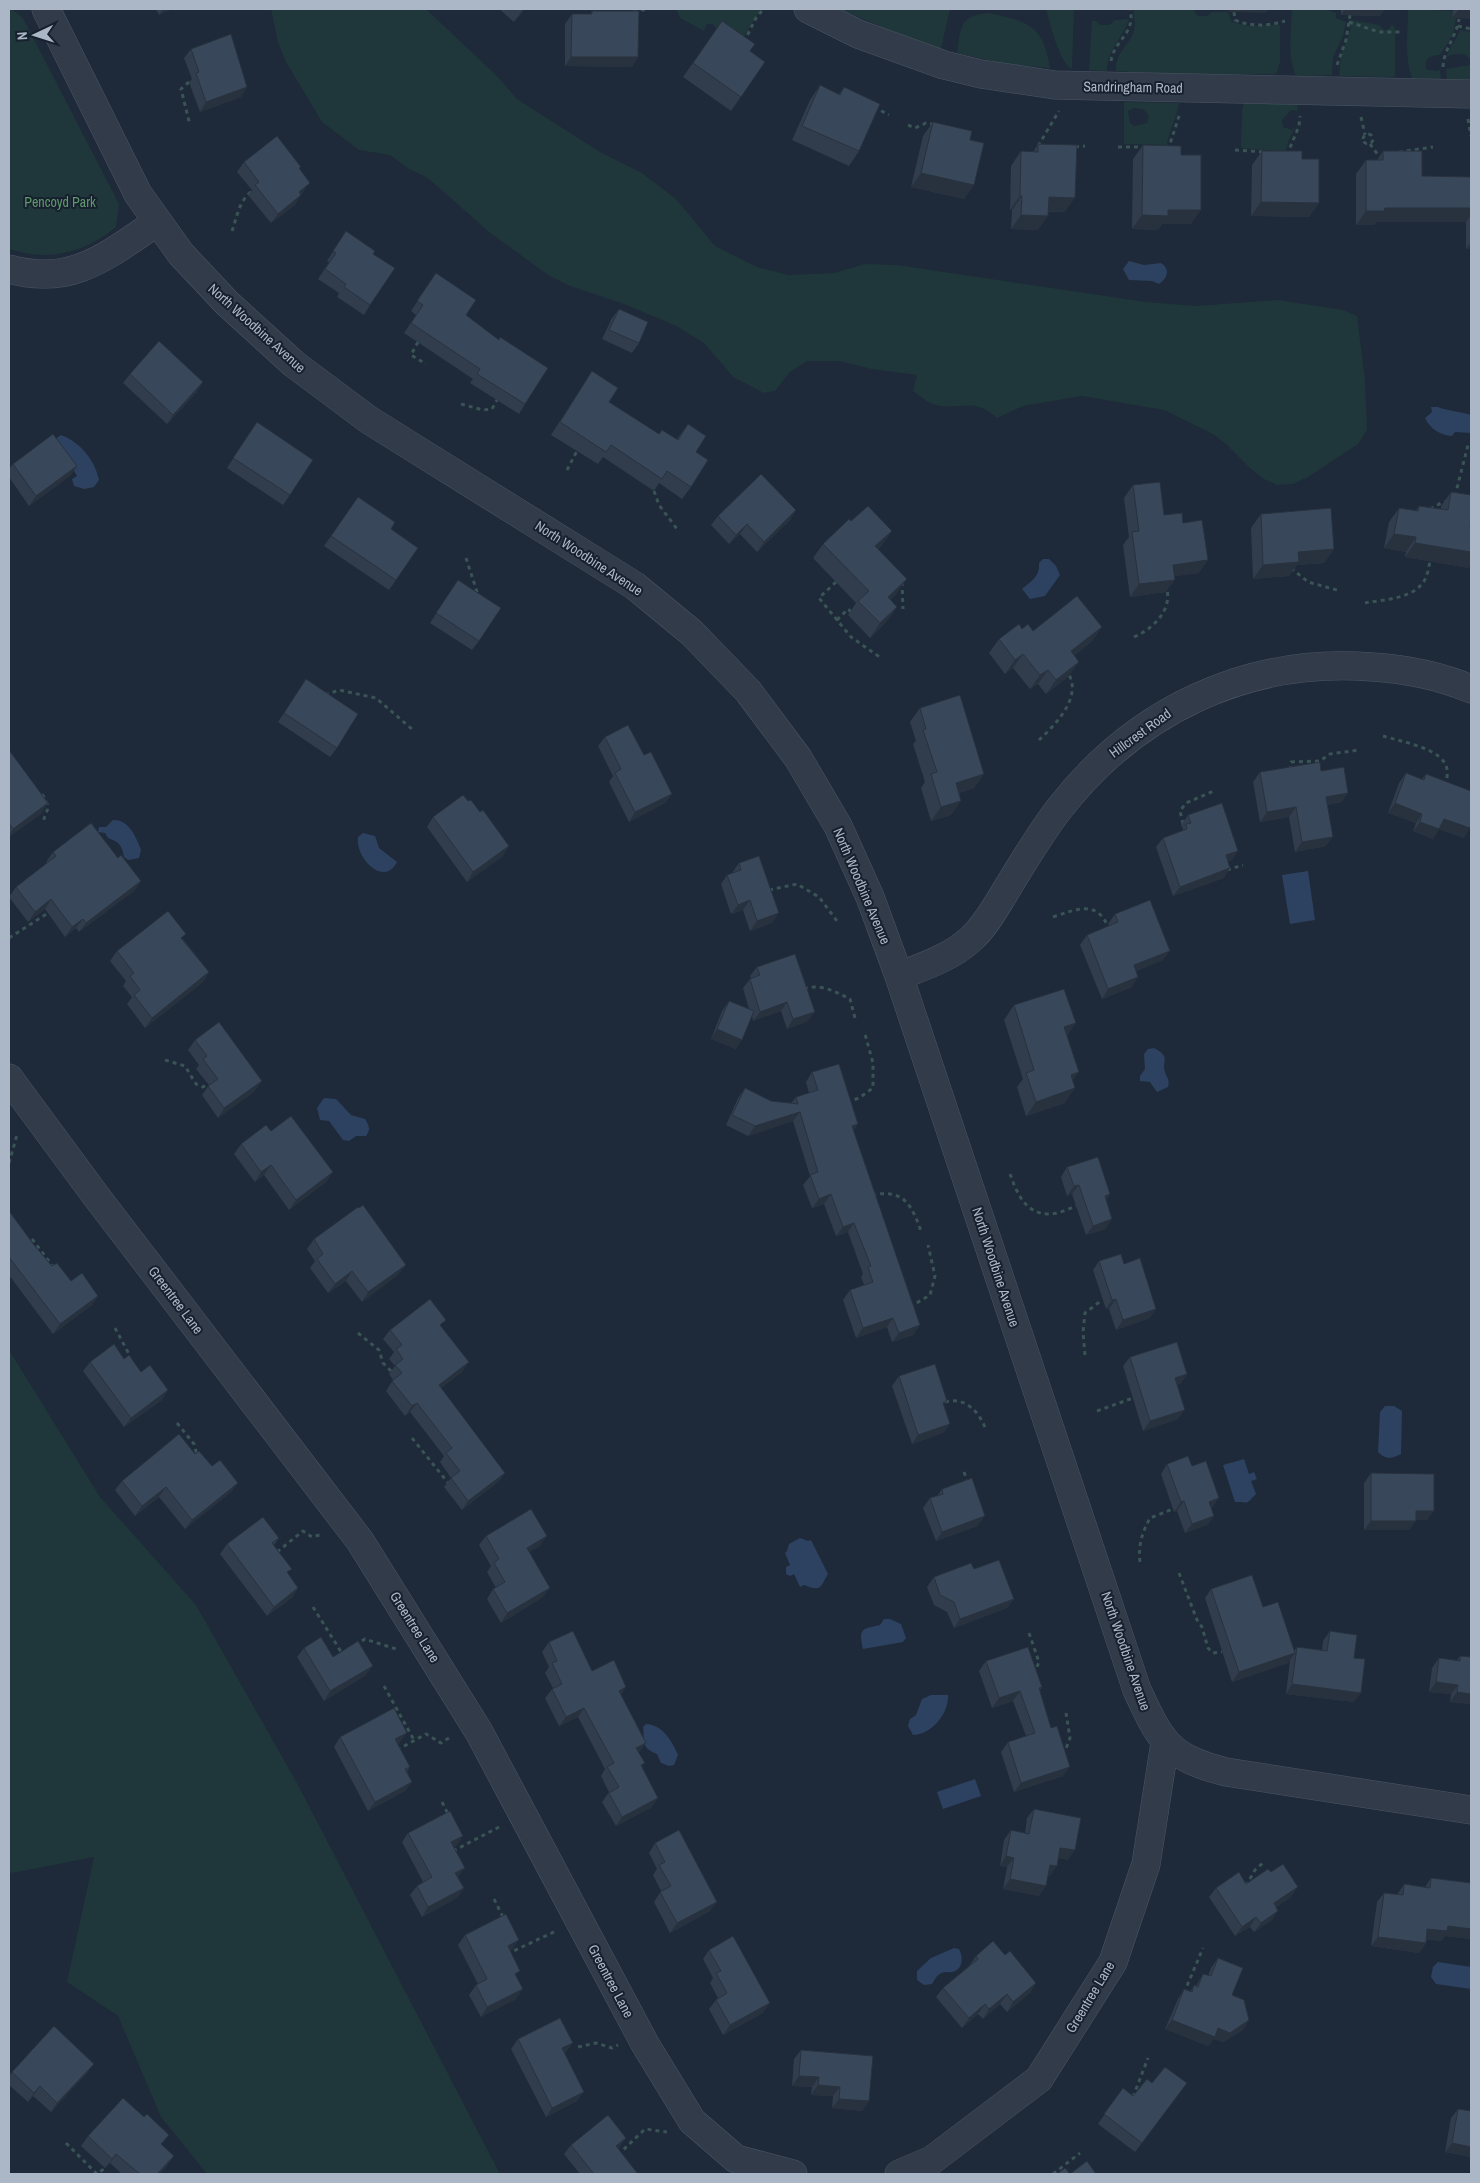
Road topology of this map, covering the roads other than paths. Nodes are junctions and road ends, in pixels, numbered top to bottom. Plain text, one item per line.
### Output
1 (46, 9) edge
2 (808, 9) edge
3 (1471, 94) edge
4 (157, 222) junction
5 (9, 269) edge
6 (1471, 689) edge
7 (899, 976) junction
8 (9, 1078) edge
9 (1165, 1743) junction
10 (1471, 1810) edge
11 (793, 2174) edge
12 (899, 2174) edge

1 - 4 street, North Woodbine Avenue
2 - 3 street, Sandringham Road
4 - 5 street
4 - 7 street, North Woodbine Avenue
6 - 7 street, Hillcrest Road
7 - 9 street, North Woodbine Avenue
8 - 11 street, Greentree Lane
9 - 10 street, North Woodbine Avenue
9 - 12 street, Greentree Lane

